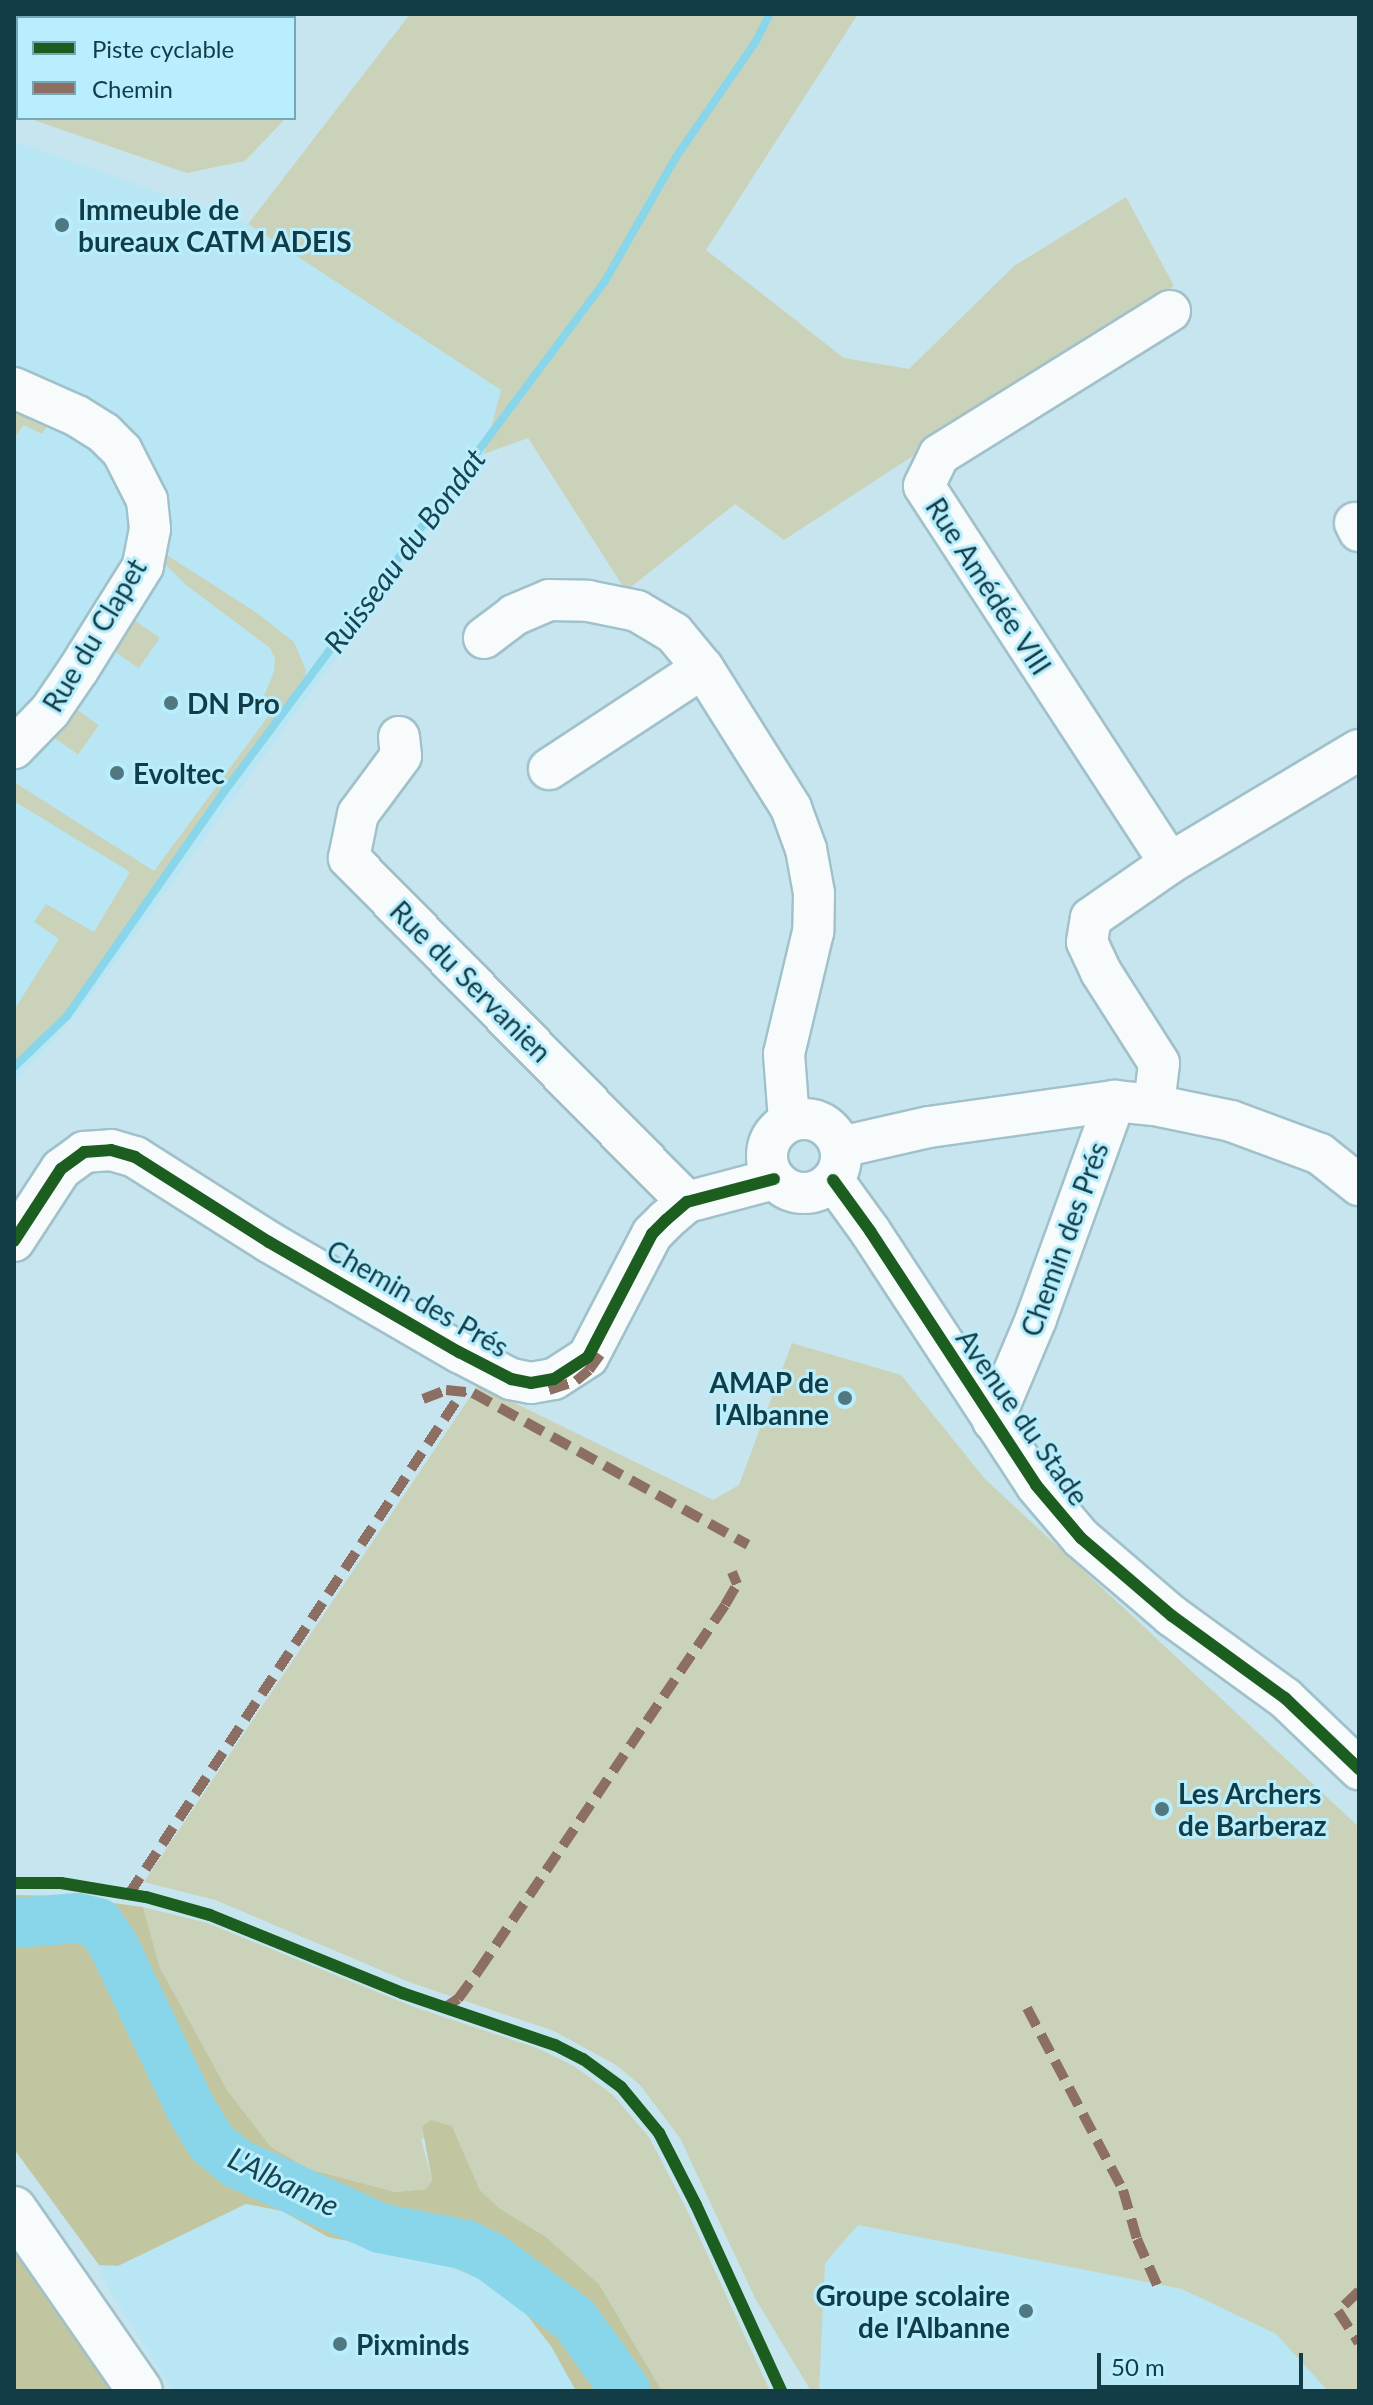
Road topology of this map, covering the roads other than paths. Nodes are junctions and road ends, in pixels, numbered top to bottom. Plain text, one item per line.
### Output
1 (1170, 311) dead end
2 (14, 388) edge
3 (484, 638) dead end
4 (703, 668) junction
5 (399, 737) dead end
6 (14, 748) edge
7 (1359, 750) edge
8 (549, 769) dead end
9 (1170, 863) junction
10 (1115, 1101) junction
11 (1154, 1105) junction
12 (789, 1121) junction
13 (837, 1164) junction
14 (774, 1179) junction
15 (1359, 1185) edge
16 (687, 1202) junction
17 (14, 1241) edge
18 (993, 1421) junction
19 (1359, 1769) edge
20 (14, 2209) edge
21 (140, 2391) edge

1 - 9 street, Rue Amédée VIII
2 - 6 street, Rue du Clapet
3 - 4 street
4 - 8 street
4 - 12 street
5 - 16 street, Rue du Servanien
7 - 9 street
9 - 11 street
10 - 11 street, Chemin des Prés
10 - 13 street, Chemin des Prés
10 - 18 street, Chemin des Prés
11 - 15 street, Chemin des Prés
12 - 13 street
12 - 14 street
13 - 14 street
13 - 18 street, Avenue du Stade
14 - 16 street
16 - 17 street, Chemin des Prés
18 - 19 street, Avenue du Stade
20 - 21 main road

